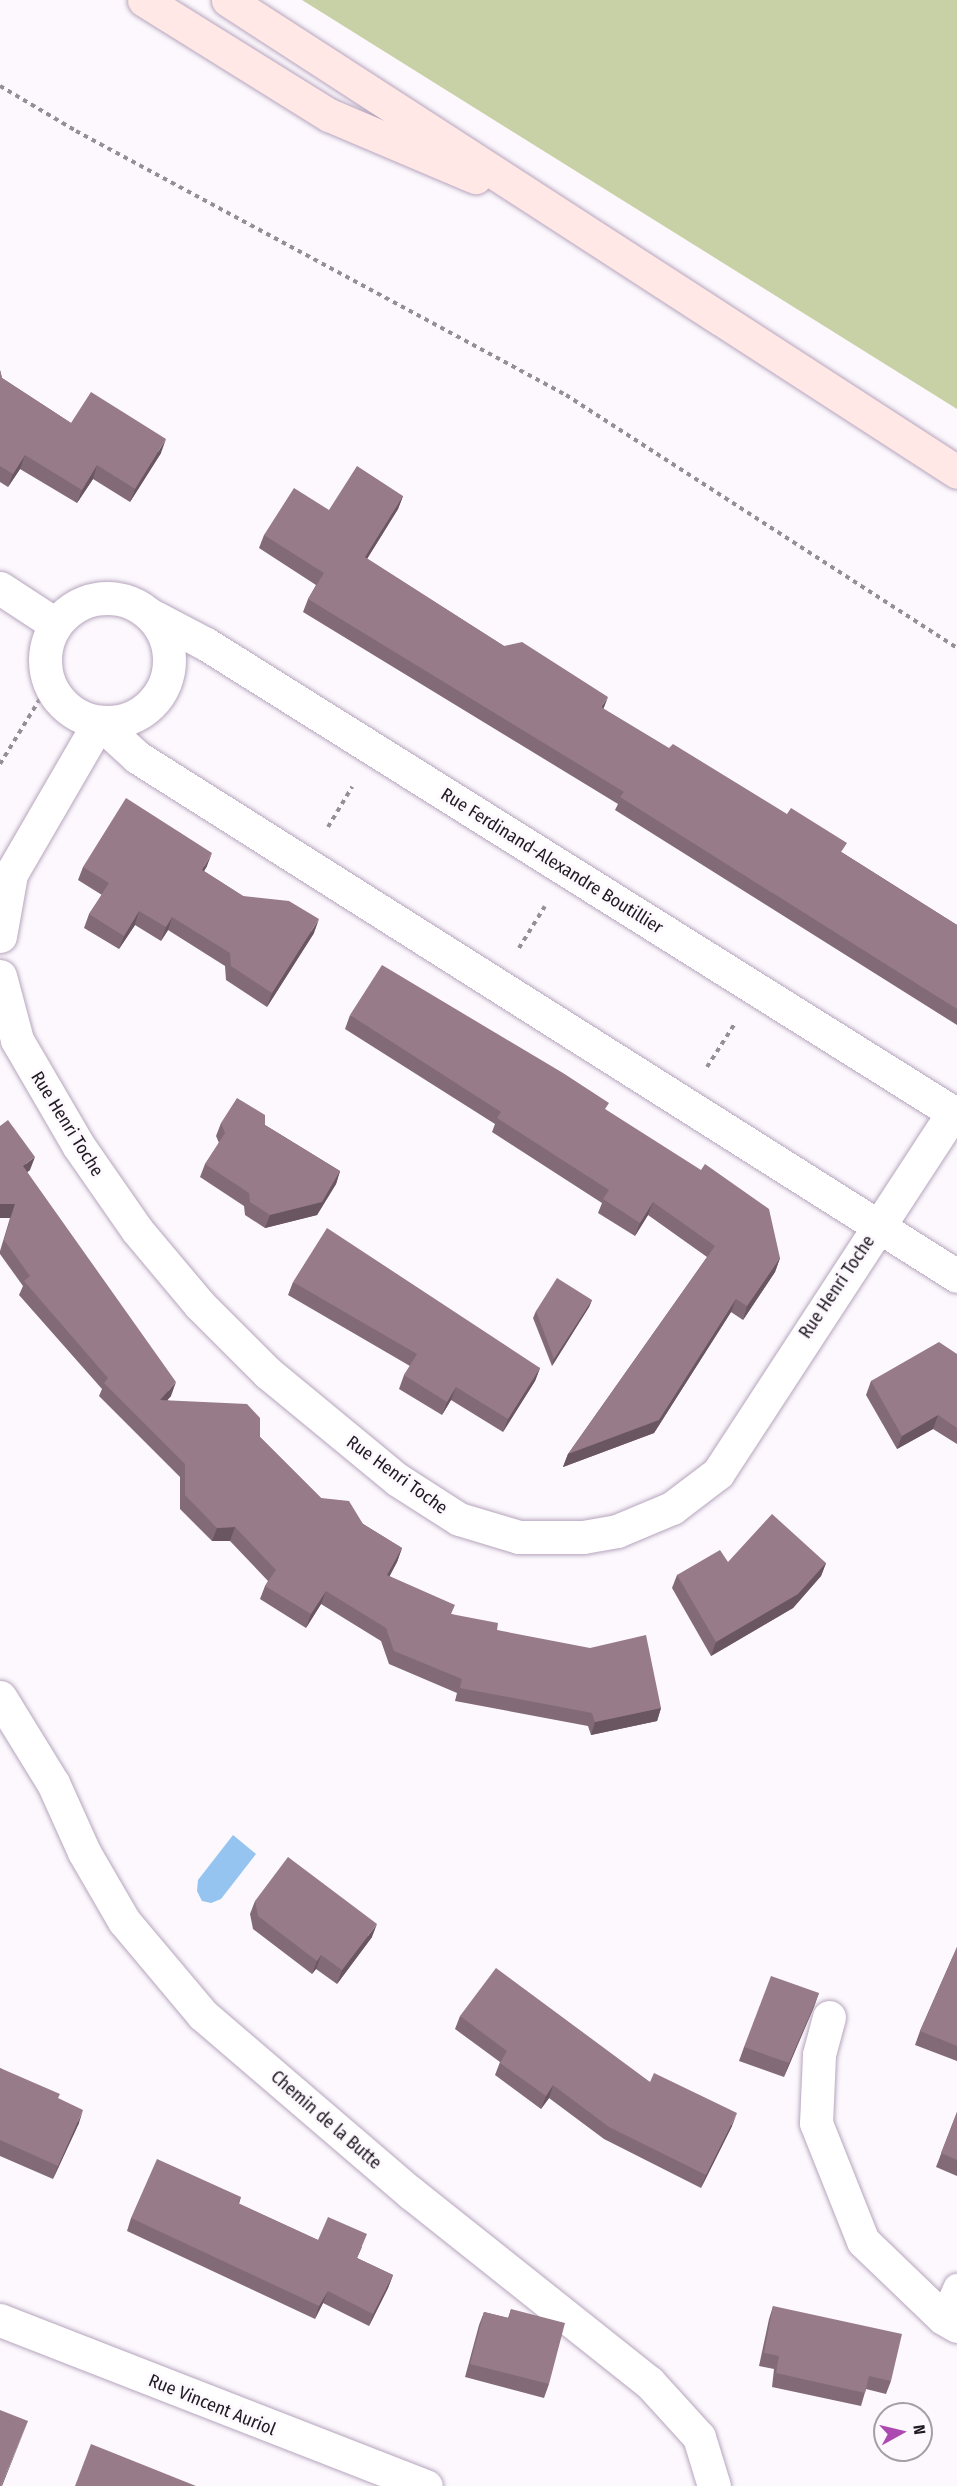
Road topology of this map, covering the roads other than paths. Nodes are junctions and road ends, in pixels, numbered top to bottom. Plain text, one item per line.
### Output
1 (144, 0) edge
2 (228, 0) edge
3 (562, 214) junction
4 (957, 472) edge
5 (0, 588) edge
6 (149, 614) junction
7 (55, 624) junction
8 (99, 722) junction
9 (0, 936) edge
10 (0, 976) edge
11 (955, 1114) edge
12 (879, 1226) junction
13 (957, 1276) edge
14 (0, 1697) edge
15 (829, 2017) dead end
16 (957, 2287) edge
17 (0, 2320) edge
18 (950, 2322) edge
19 (426, 2486) edge
20 (714, 2486) edge

1 - 3 main road
2 - 3 main road
3 - 4 main road
5 - 7 street
6 - 7 street
6 - 8 street
6 - 11 street, Rue Ferdinand-Alexandre Boutillier
7 - 8 street
8 - 9 street
8 - 12 street
10 - 12 street, Rue Henri Toche
11 - 12 street, Rue Ferdinand-Alexandre Boutillier
12 - 13 street
14 - 20 street, Chemin de la Butte
15 - 18 street
16 - 18 lane
17 - 19 street, Rue Vincent Auriol

